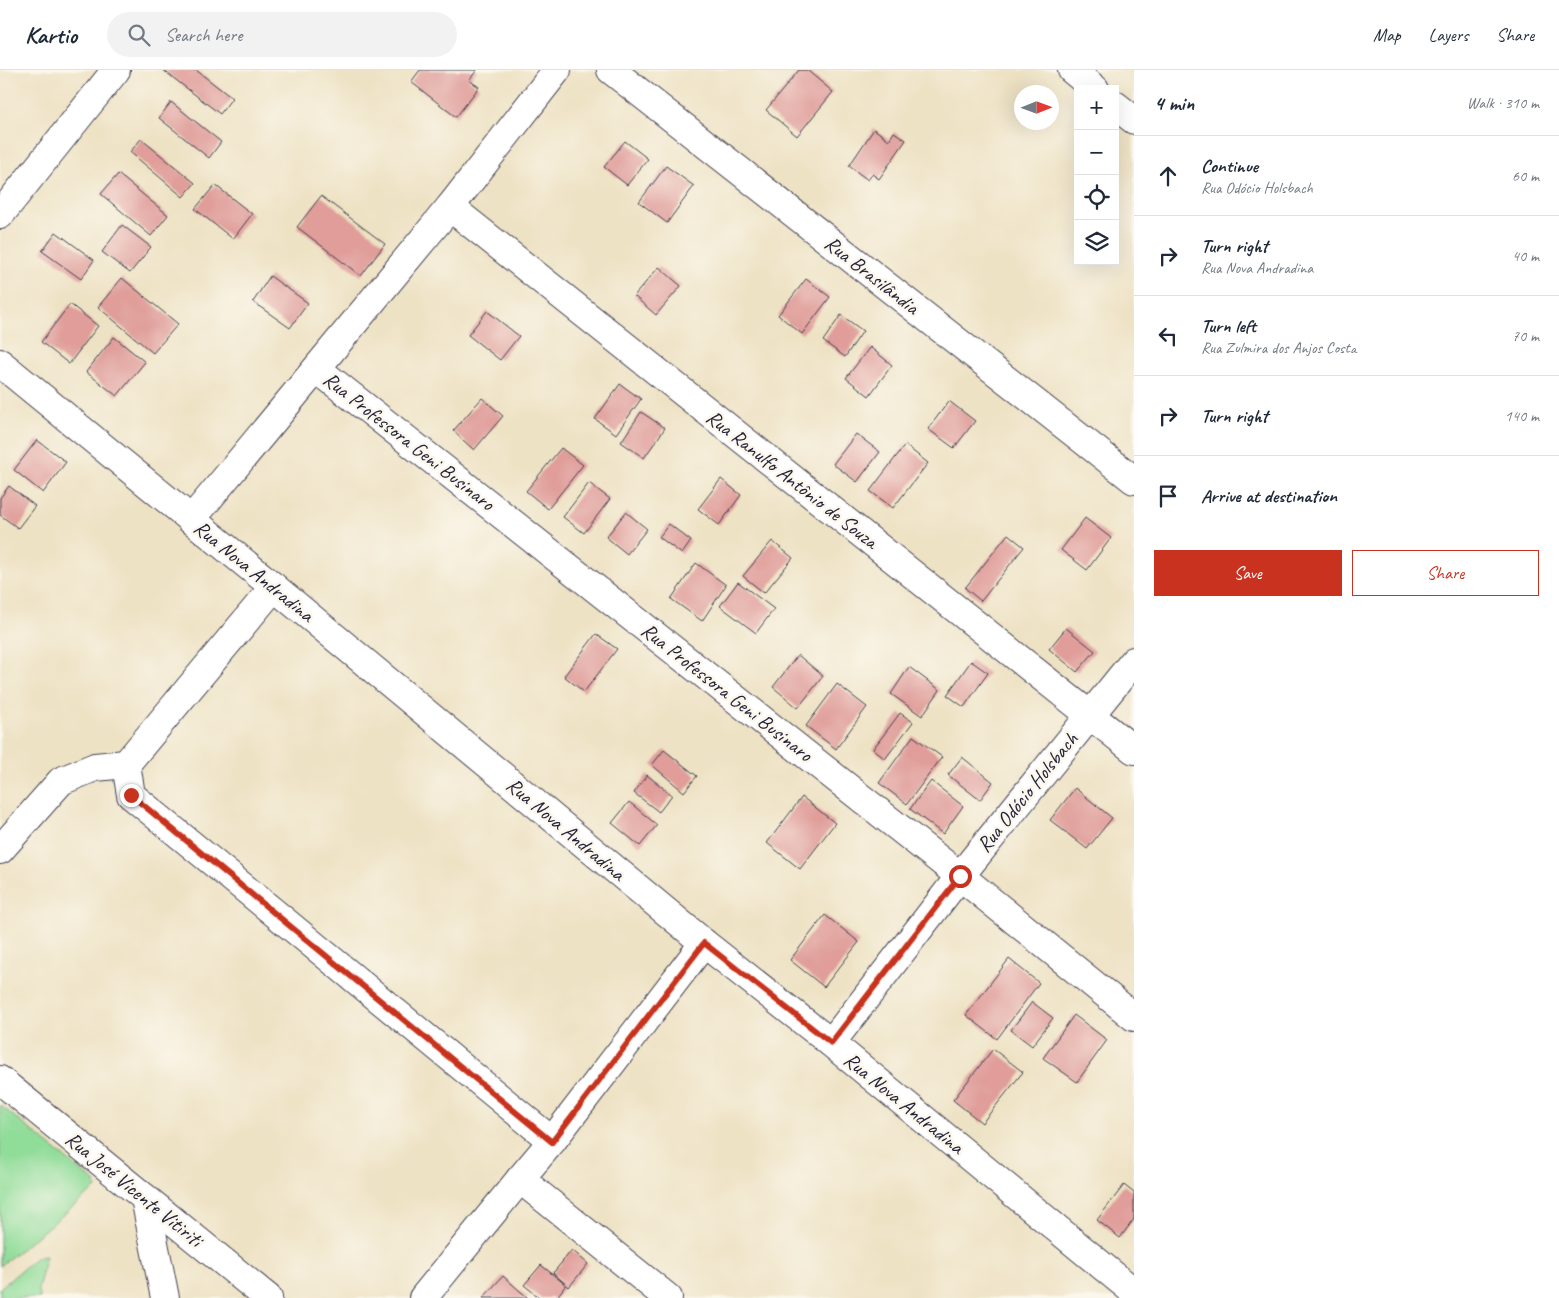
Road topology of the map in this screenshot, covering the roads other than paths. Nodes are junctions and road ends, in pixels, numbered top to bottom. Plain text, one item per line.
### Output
1 (116, 70) edge
2 (557, 70) edge
3 (611, 70) edge
4 (1072, 70) edge
5 (1090, 85) edge
6 (1119, 108) edge
7 (1134, 120) edge
8 (450, 207) junction
9 (0, 215) edge
10 (0, 364) edge
11 (317, 369) junction
12 (1134, 480) edge
13 (191, 520) junction
14 (274, 587) junction
15 (1134, 661) edge
16 (1089, 715) junction
17 (1134, 750) edge
18 (126, 764) junction
19 (0, 850) edge
20 (960, 876) junction
21 (704, 943) junction
22 (1134, 1017) edge
23 (831, 1043) junction
24 (0, 1080) edge
25 (552, 1142) junction
26 (520, 1179) junction
27 (145, 1198) junction
28 (1134, 1292) edge
29 (165, 1298) edge
30 (268, 1298) edge
31 (423, 1298) edge
32 (668, 1298) edge

1 - 9 street
2 - 8 street
3 - 12 street, Rua Brasilândia
4 - 5 street
6 - 7 street
8 - 11 street
8 - 16 street, Rua Ranulfo Antônio de Souza
10 - 13 street, Rua Nova Andradina
11 - 13 street
11 - 20 street, Rua Professora Geni Businaro
13 - 14 street, Rua Nova Andradina
14 - 18 street
14 - 21 street, Rua Nova Andradina
15 - 16 street, Rua Odócio Holsbach
16 - 17 street, Rua Ranulfo Antônio de Souza
16 - 20 street, Rua Odócio Holsbach
18 - 19 street
18 - 25 street
20 - 22 street, Rua Professora Geni Businaro
20 - 23 street, Rua Odócio Holsbach
21 - 23 street, Rua Nova Andradina
21 - 25 street
23 - 28 street, Rua Nova Andradina
24 - 27 street, Rua José Vicente Vitiriti
25 - 26 street
26 - 31 street
26 - 32 street
27 - 29 street
27 - 30 street, Rua José Vicente Vitiriti

